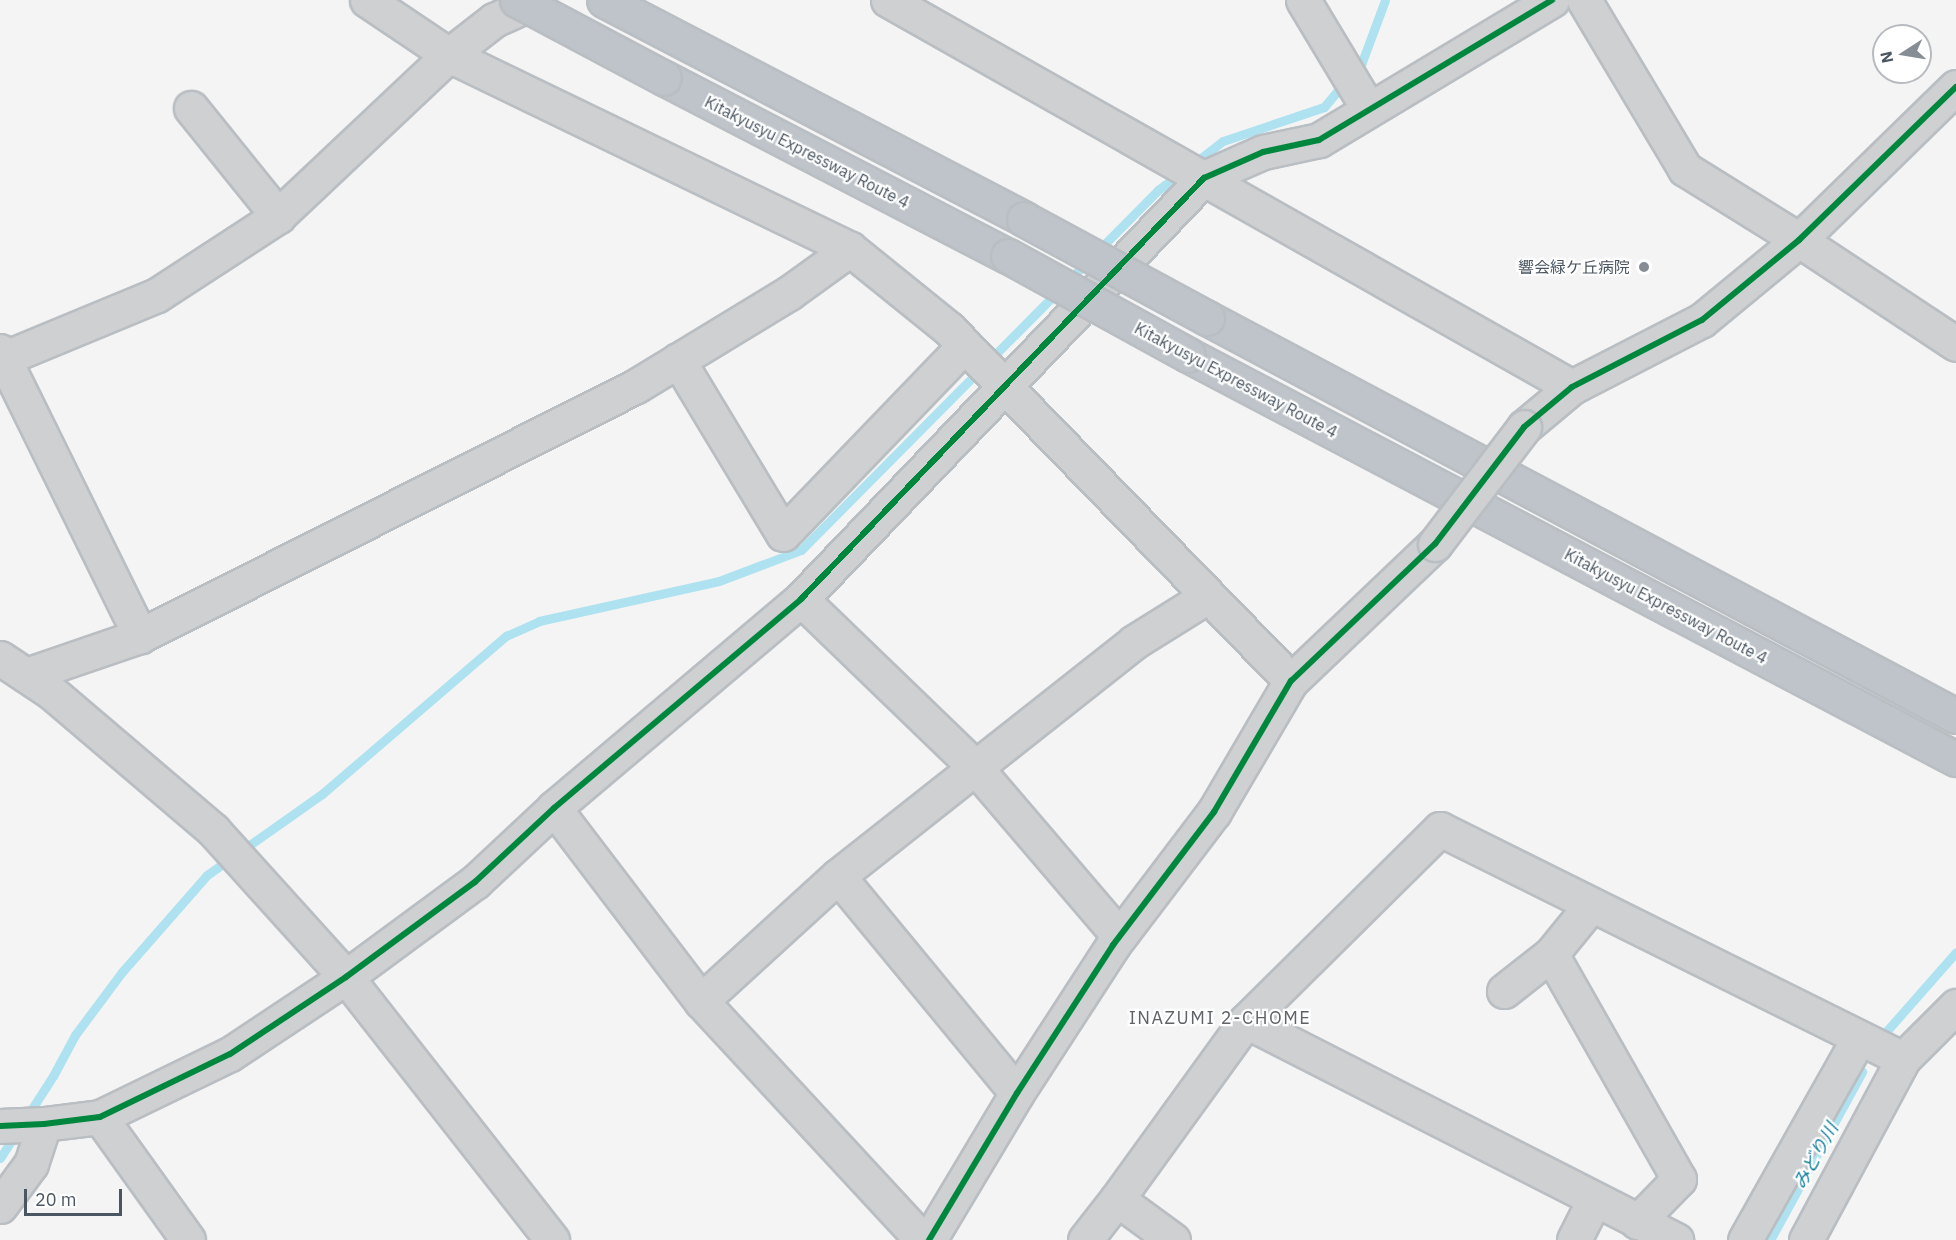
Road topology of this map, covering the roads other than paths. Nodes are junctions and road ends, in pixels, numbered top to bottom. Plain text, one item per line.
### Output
1 (367, 0) edge
2 (517, 0) edge
3 (538, 0) edge
4 (604, 0) edge
5 (888, 0) edge
6 (1303, 0) edge
7 (1552, 0) edge
8 (1584, 0) edge
9 (449, 55) junction
10 (1956, 87) edge
11 (191, 108) dead end
12 (1369, 110) junction
13 (1204, 178) junction
14 (278, 216) junction
15 (1799, 240) junction
16 (850, 249) junction
17 (1956, 344) edge
18 (965, 345) junction
19 (1, 356) edge
20 (678, 360) junction
21 (1003, 386) junction
22 (1572, 387) junction
23 (1208, 596) junction
24 (801, 598) junction
25 (140, 636) junction
26 (13, 667) edge
27 (1291, 681) junction
28 (1956, 716) edge
29 (1956, 759) edge
30 (974, 766) junction
31 (554, 808) junction
32 (838, 876) junction
33 (1592, 905) junction
34 (1119, 936) junction
35 (1551, 954) junction
36 (346, 977) junction
37 (1504, 991) dead end
38 (701, 1001) junction
39 (1956, 1006) edge
40 (1246, 1021) junction
41 (1859, 1038) junction
42 (1903, 1059) junction
43 (1017, 1093) junction
44 (100, 1117) junction
45 (44, 1124) junction
46 (0, 1126) edge
47 (1118, 1198) junction
48 (1594, 1200) junction
49 (0, 1206) edge
50 (1637, 1222) junction
51 (188, 1240) edge
52 (552, 1240) edge
53 (922, 1240) edge
54 (929, 1240) edge
55 (1085, 1240) edge
56 (1173, 1240) edge
57 (1574, 1240) edge
58 (1676, 1240) edge
59 (1745, 1240) edge
60 (1806, 1240) edge

1 - 9 street
2 - 29 highway, Kitakyusyu Expressway Route 4, bridge
3 - 9 street
4 - 28 highway, bridge
5 - 13 street
6 - 12 street
7 - 12 street
8 - 15 street
9 - 14 street
9 - 16 street
10 - 15 street
11 - 14 street
12 - 13 street
13 - 21 street
13 - 22 street
14 - 19 street
15 - 17 street
15 - 22 street
16 - 18 street
16 - 20 street
18 - 20 street
18 - 21 street
19 - 25 street
20 - 25 street
21 - 23 street
21 - 24 street
22 - 27 street, bridge
23 - 27 street
23 - 30 street
24 - 30 street
24 - 31 street
25 - 26 street
26 - 36 street
27 - 34 street
30 - 32 street
30 - 34 street
31 - 36 street
31 - 38 street
32 - 38 street
32 - 43 street
33 - 35 street
33 - 40 street
33 - 41 street
34 - 43 street
35 - 37 street
35 - 50 street
36 - 44 street
36 - 52 street
38 - 53 street
39 - 42 street
40 - 47 street
40 - 48 street
41 - 42 street
41 - 59 street
42 - 60 street
43 - 54 street
44 - 45 street
44 - 51 street
45 - 46 street
45 - 49 street
47 - 55 street
47 - 56 street
48 - 50 street
48 - 57 street
50 - 58 street

